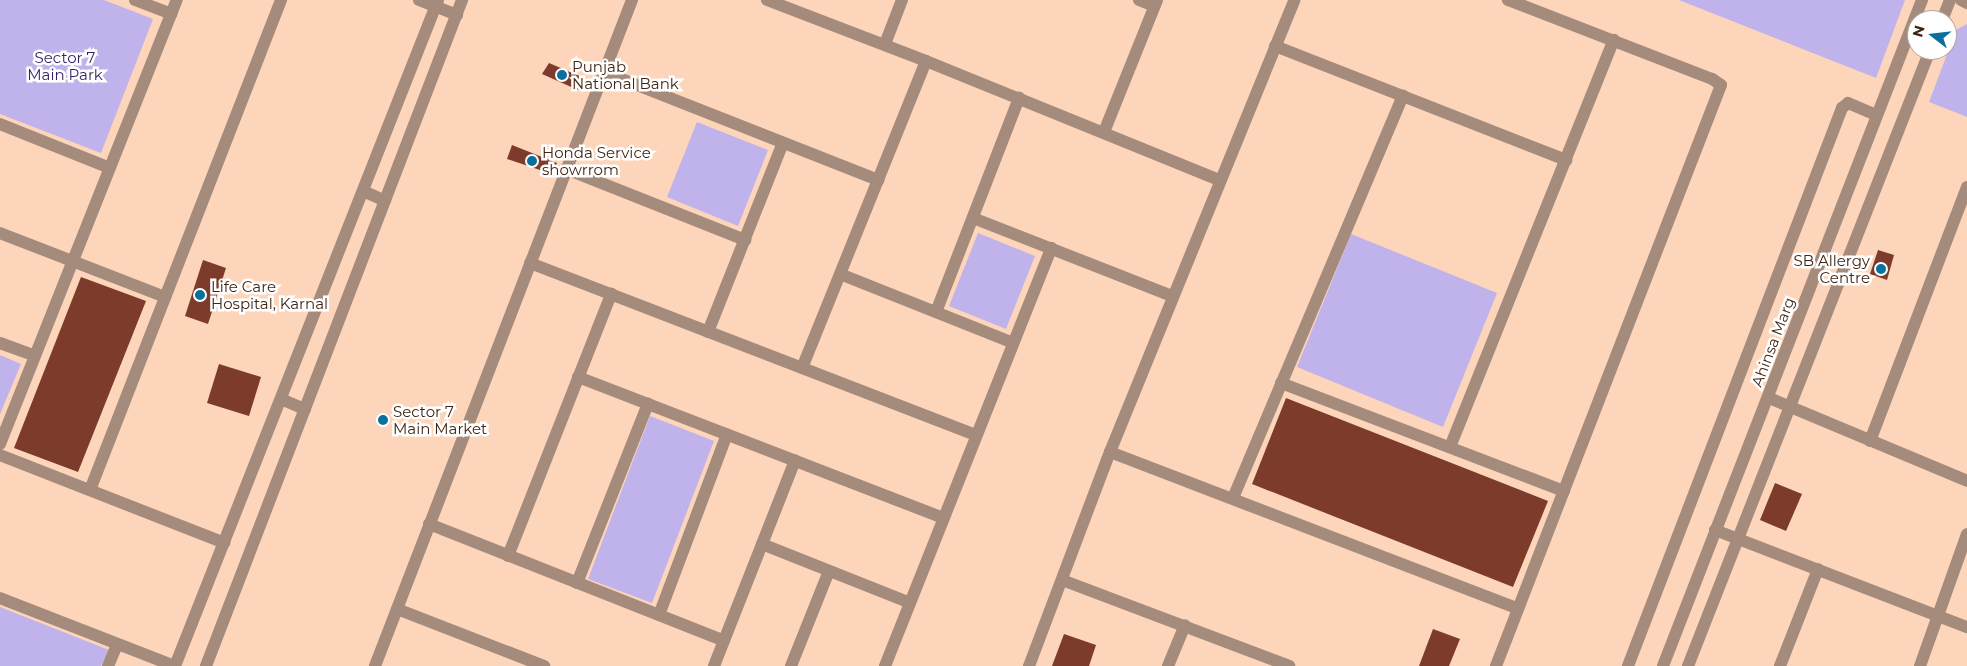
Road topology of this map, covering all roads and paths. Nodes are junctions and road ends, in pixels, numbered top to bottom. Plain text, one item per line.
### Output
1 (135, 0) edge
2 (177, 0) edge
3 (280, 0) edge
4 (419, 0) edge
5 (462, 0) edge
6 (632, 0) edge
7 (767, 0) edge
8 (902, 0) edge
9 (1139, 0) edge
10 (1294, 0) edge
11 (1508, 0) edge
12 (1922, 0) edge
13 (1961, 0) edge
14 (1967, 2) edge
15 (436, 3) edge
16 (1155, 3) edge
17 (789, 4) edge
18 (171, 14) junction
19 (457, 15) junction
20 (1614, 40) junction
21 (885, 44) junction
22 (1275, 46) junction
23 (926, 60) junction
24 (1926, 60) edge
25 (604, 72) junction
26 (1403, 95) junction
27 (1019, 98) junction
28 (1876, 115) junction
29 (0, 124) edge
30 (1104, 132) junction
31 (783, 143) junction
32 (1566, 160) junction
33 (110, 168) junction
34 (566, 169) junction
35 (878, 180) junction
36 (1219, 180) junction
37 (1967, 188) edge
38 (363, 191) junction
39 (385, 201) junction
40 (973, 218) junction
41 (0, 233) edge
42 (745, 240) junction
43 (1051, 248) junction
44 (73, 262) junction
45 (530, 263) junction
46 (840, 274) junction
47 (611, 294) junction
48 (1172, 296) junction
49 (165, 297) junction
50 (936, 312) junction
51 (708, 332) junction
52 (0, 343) edge
53 (1013, 343) junction
54 (35, 356) junction
55 (802, 368) junction
56 (578, 377) junction
57 (1281, 382) junction
58 (1769, 398) junction
59 (281, 399) junction
60 (648, 404) junction
61 (1790, 406) junction
62 (305, 409) junction
63 (727, 434) junction
64 (976, 435) junction
65 (1870, 441) junction
66 (0, 444) edge
67 (1450, 447) junction
68 (1110, 452) junction
69 (0, 454) edge
70 (795, 460) junction
71 (1967, 482) edge
72 (90, 490) junction
73 (1564, 491) junction
74 (1233, 498) junction
75 (944, 518) junction
76 (430, 524) junction
77 (1716, 530) junction
78 (1967, 534) edge
79 (1738, 538) junction
80 (224, 543) junction
81 (762, 544) junction
82 (508, 556) junction
83 (1818, 569) junction
84 (829, 571) junction
85 (1062, 580) junction
86 (577, 583) junction
87 (0, 598) edge
88 (910, 603) junction
89 (397, 609) junction
90 (1518, 609) junction
91 (659, 615) junction
92 (1938, 616) junction
93 (1185, 626) junction
94 (1967, 627) edge
95 (724, 641) junction
96 (117, 645) junction
97 (108, 666) edge
98 (174, 666) edge
99 (206, 666) edge
100 (375, 666) edge
101 (544, 666) edge
102 (714, 666) edge
103 (791, 666) edge
104 (885, 666) edge
105 (1029, 666) edge
106 (1168, 666) edge
107 (1289, 666) edge
108 (1496, 666) edge
109 (1628, 666) edge
110 (1663, 666) edge
111 (1688, 666) edge
112 (1780, 666) edge
113 (1920, 666) edge

1 - 18 street
2 - 18 street
3 - 49 street
4 - 15 street
5 - 19 street
6 - 25 street
7 - 17 street
8 - 21 street
9 - 16 street
10 - 22 street
11 - 20 street
12 - 28 street, Ahinsa Marg
13 - 14 street
15 - 19 street
15 - 38 street
16 - 30 street
17 - 21 street
18 - 33 street
19 - 39 street
20 - 32 street
20 - 73 street
21 - 23 street
22 - 26 street
22 - 36 street
23 - 27 street
23 - 35 street
24 - 61 street
25 - 31 street
25 - 34 street
26 - 32 street
26 - 57 street
27 - 30 street
27 - 40 street
28 - 58 street, Ahinsa Marg
28 - 109 street
29 - 33 street
30 - 36 street
31 - 35 street
31 - 42 street
32 - 67 street
33 - 44 street
34 - 42 street
34 - 45 street
35 - 46 street
36 - 48 street
37 - 65 street
38 - 39 street
38 - 59 street
39 - 62 street
40 - 43 street
40 - 50 street
41 - 44 street
42 - 51 street
43 - 48 street
43 - 53 street
44 - 49 street
44 - 54 street
45 - 47 street
45 - 76 street
46 - 50 street
46 - 55 street
47 - 51 street
47 - 56 street
48 - 68 street
49 - 72 street
50 - 53 street
51 - 55 street
52 - 54 street
53 - 64 street
54 - 66 street
55 - 64 street
56 - 60 street
56 - 82 street
57 - 67 street
57 - 74 street
58 - 61 street
58 - 77 street, Ahinsa Marg
59 - 62 street
59 - 80 street
60 - 63 street
60 - 86 street
61 - 65 street
61 - 79 street
62 - 99 street
63 - 70 street
63 - 91 street
64 - 75 street
65 - 71 street
67 - 73 street
68 - 74 street
68 - 85 street
69 - 72 street
70 - 75 street
70 - 81 street
72 - 80 street
73 - 90 street
74 - 90 street
75 - 88 street
76 - 82 street
76 - 89 street
77 - 79 street
77 - 110 street, Ahinsa Marg
78 - 92 street
79 - 83 street
79 - 111 street
80 - 98 street
81 - 84 street
81 - 95 street
82 - 86 street
83 - 92 street
83 - 112 street
84 - 88 street
84 - 103 street
85 - 93 street
85 - 105 street
86 - 91 street
87 - 96 street
88 - 104 street
89 - 100 street
89 - 101 street
90 - 108 street
91 - 95 street
92 - 94 street
92 - 113 street
93 - 106 street
93 - 107 street
95 - 102 street
96 - 97 street
96 - 98 street

